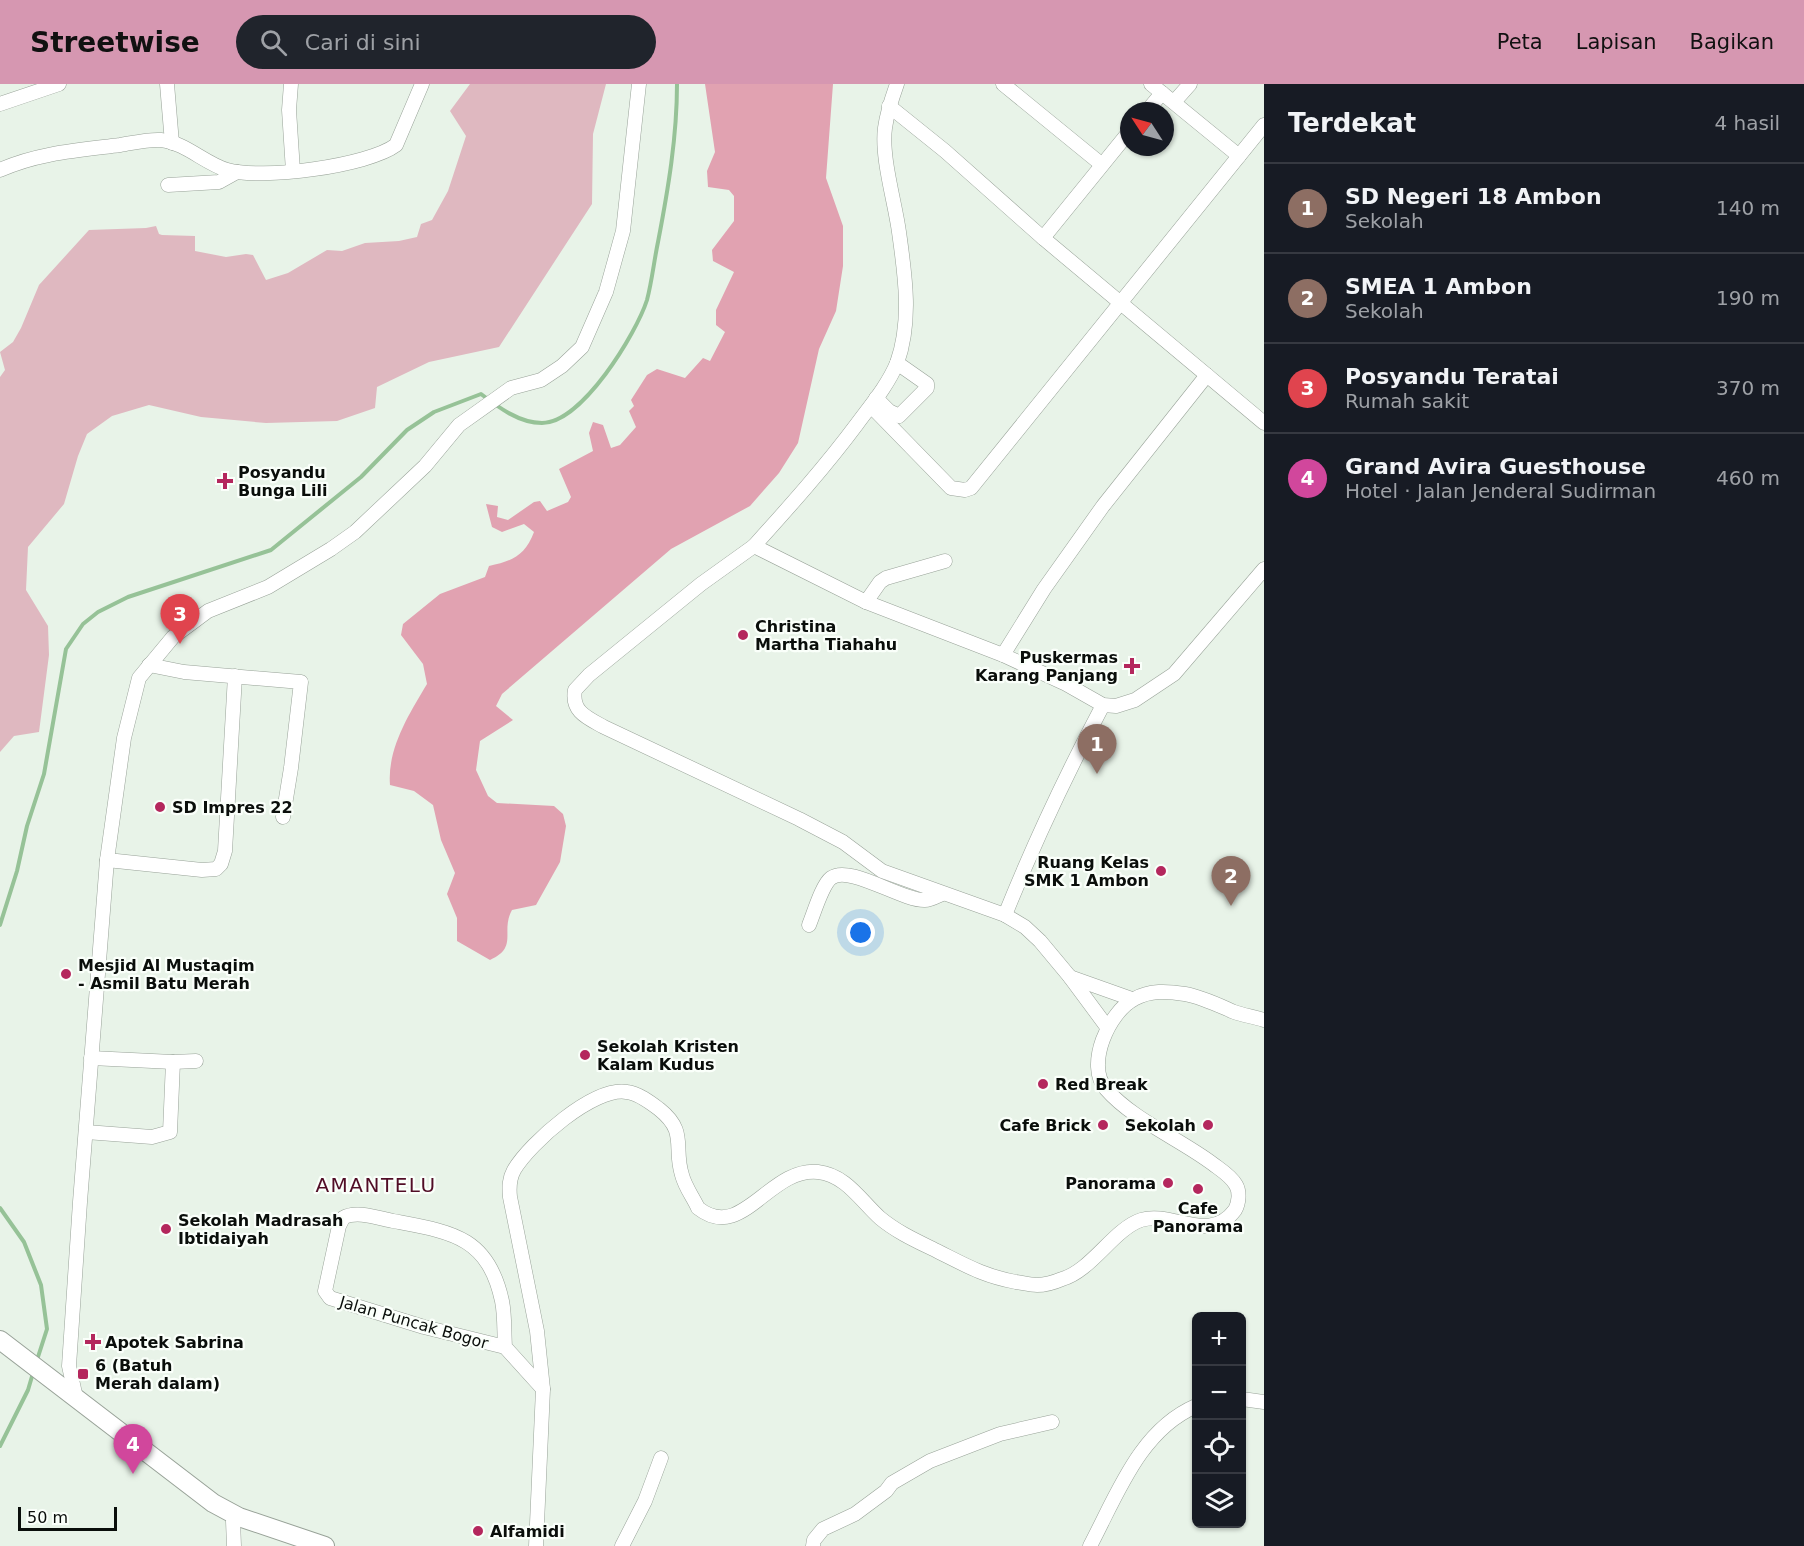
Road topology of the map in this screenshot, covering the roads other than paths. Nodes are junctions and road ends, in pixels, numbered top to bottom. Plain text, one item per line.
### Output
1 (59, 84) edge
2 (167, 84) edge
3 (291, 84) edge
4 (422, 84) edge
5 (639, 84) edge
6 (897, 84) edge
7 (1003, 84) edge
8 (1190, 84) edge
9 (1157, 88) edge
10 (1151, 102) edge
11 (1174, 102) junction
12 (0, 104) edge
13 (889, 106) junction
14 (1264, 125) edge
15 (1120, 142) edge
16 (172, 143) junction
17 (1239, 156) junction
18 (1101, 164) junction
19 (0, 170) edge
20 (293, 171) junction
21 (237, 172) junction
22 (168, 185) dead end
23 (1043, 238) junction
24 (1121, 302) junction
25 (897, 363) junction
26 (1207, 375) junction
27 (873, 402) junction
28 (1264, 423) edge
29 (754, 546) junction
30 (945, 561) dead end
31 (1264, 569) edge
32 (866, 602) junction
33 (1003, 655) junction
34 (149, 665) junction
35 (235, 676) junction
36 (1103, 705) junction
37 (283, 817) dead end
38 (107, 860) junction
39 (942, 894) junction
40 (1005, 915) junction
41 (809, 925) dead end
42 (1070, 977) junction
43 (1132, 999) junction
44 (1264, 1020) edge
45 (1107, 1027) junction
46 (91, 1059) junction
47 (196, 1061) dead end
48 (174, 1062) junction
49 (86, 1132) junction
50 (0, 1340) edge
51 (0, 1347) edge
52 (505, 1347) junction
53 (49, 1382) junction
54 (543, 1389) junction
55 (76, 1398) junction
56 (1246, 1400) edge
57 (1264, 1402) edge
58 (1192, 1409) edge
59 (1052, 1422) dead end
60 (661, 1458) dead end
61 (233, 1521) junction
62 (234, 1546) edge
63 (309, 1546) edge
64 (325, 1546) edge
65 (536, 1546) edge
66 (622, 1546) edge
67 (813, 1546) edge
68 (1090, 1546) edge

1 - 12 street
2 - 16 street
3 - 20 street
4 - 20 street
5 - 34 street
6 - 13 street
7 - 18 street
8 - 11 street
9 - 10 street
9 - 11 street
11 - 17 street
13 - 23 street
13 - 25 street
14 - 17 street
15 - 18 street
16 - 19 street
16 - 21 street
17 - 24 street
18 - 23 street
20 - 21 street
21 - 22 street
23 - 24 street
24 - 26 street
24 - 27 street
25 - 27 street
25 - 27 street
26 - 28 street
26 - 33 street
27 - 29 street
29 - 32 street
29 - 39 street
30 - 32 street
31 - 36 street
32 - 33 street
33 - 36 street
34 - 35 street
34 - 38 street
35 - 37 street
35 - 38 street
36 - 40 street
38 - 46 street
39 - 40 street
39 - 41 street
40 - 42 street
42 - 43 street
42 - 45 street
43 - 44 street
43 - 45 street
45 - 54 street
46 - 48 street
46 - 49 street
47 - 48 street
48 - 49 street
49 - 55 street
50 - 53 highway
51 - 53 highway
52 - 52 street, Jalan Puncak Bogor
52 - 54 street, Jalan Puncak Bogor
53 - 55 highway
53 - 61 highway
54 - 65 street
55 - 64 highway
56 - 57 street
58 - 68 street
59 - 67 street
60 - 66 street
61 - 62 street
61 - 63 highway

